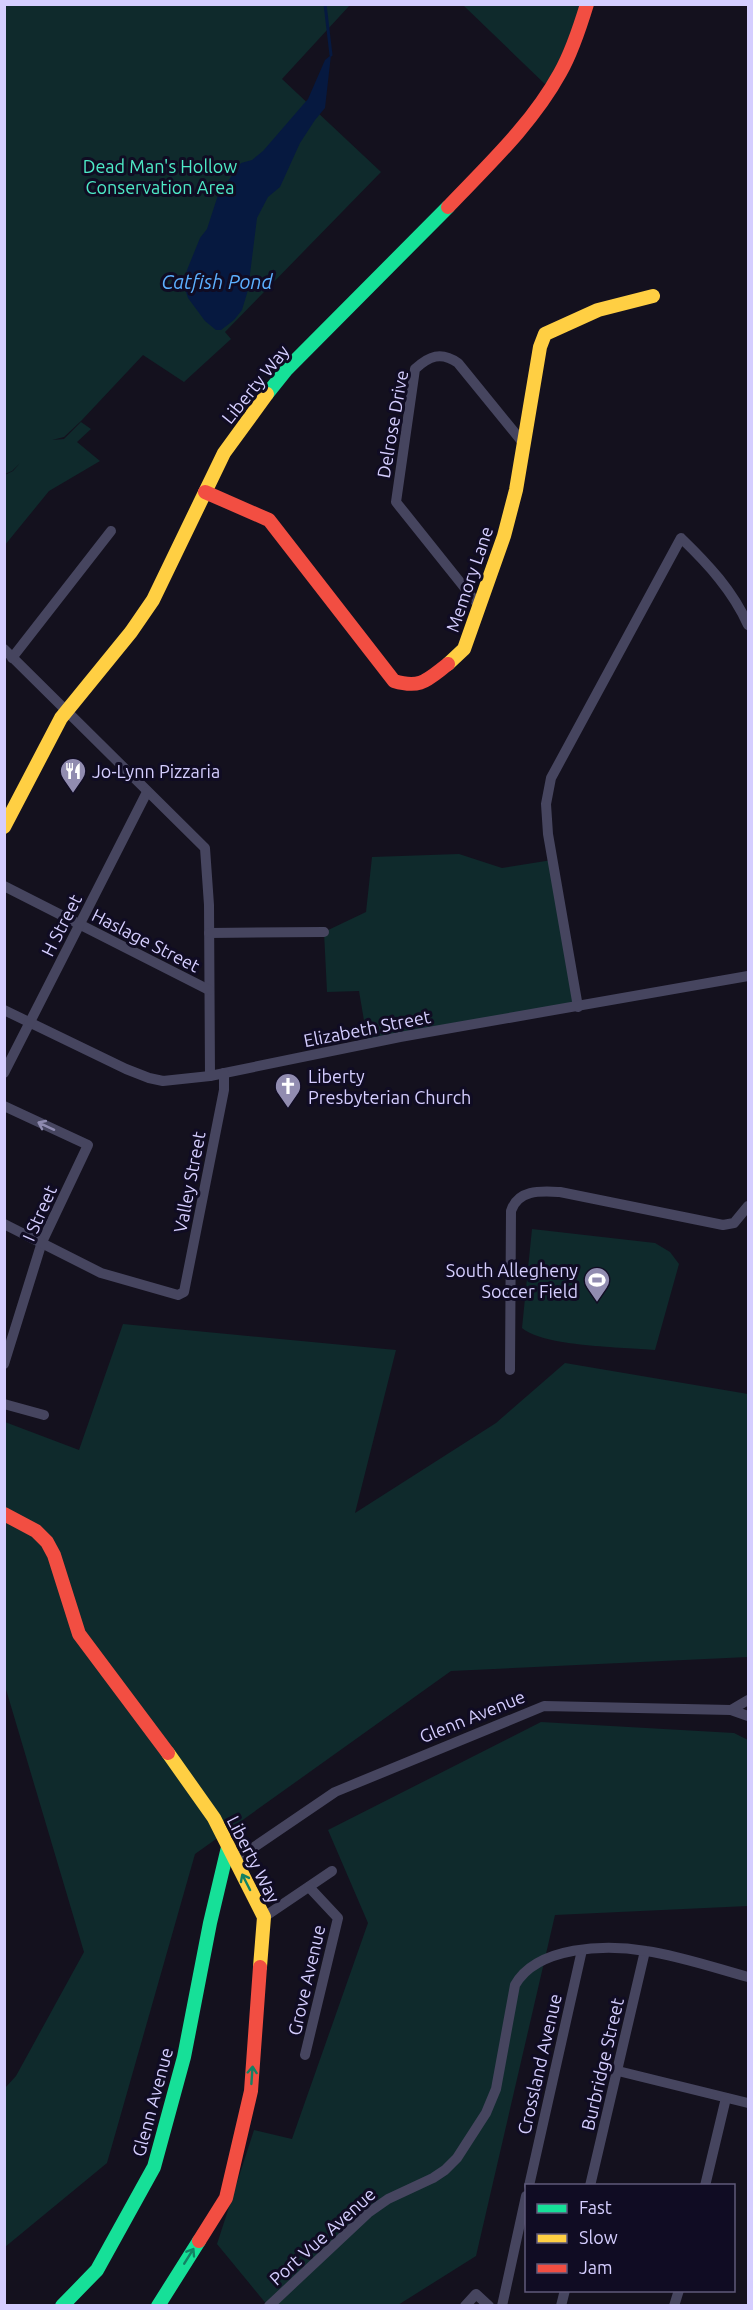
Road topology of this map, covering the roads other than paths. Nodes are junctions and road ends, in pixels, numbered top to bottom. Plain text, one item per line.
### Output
1 (587, 4) edge
2 (653, 296) dead end
3 (524, 444) junction
4 (205, 492) junction
5 (111, 531) dead end
6 (480, 607) junction
7 (748, 625) edge
8 (4, 649) edge
9 (12, 658) junction
10 (66, 711) junction
11 (147, 792) junction
12 (4, 826) edge
13 (4, 886) edge
14 (79, 924) junction
15 (324, 932) dead end
16 (209, 933) junction
17 (748, 976) edge
18 (209, 990) junction
19 (578, 1007) junction
20 (4, 1010) edge
21 (30, 1023) junction
22 (4, 1073) edge
23 (224, 1073) junction
24 (210, 1076) junction
25 (4, 1106) edge
26 (748, 1206) edge
27 (4, 1224) edge
28 (42, 1242) junction
29 (4, 1364) edge
30 (510, 1370) dead end
31 (4, 1404) edge
32 (44, 1414) dead end
33 (4, 1514) edge
34 (748, 1701) edge
35 (731, 1710) junction
36 (748, 1716) edge
37 (228, 1847) junction
38 (235, 1860) junction
39 (332, 1871) dead end
40 (309, 1887) junction
41 (264, 1917) junction
42 (582, 1950) junction
43 (645, 1951) junction
44 (748, 1977) edge
45 (305, 2055) dead end
46 (618, 2070) junction
47 (726, 2098) junction
48 (748, 2103) edge
49 (529, 2184) edge
50 (590, 2184) edge
51 (705, 2184) edge
52 (525, 2201) edge
53 (62, 2306) edge
54 (158, 2306) edge
55 (270, 2306) edge
56 (465, 2306) edge
57 (489, 2306) edge
58 (502, 2306) edge

1 - 4 street, Liberty Way
2 - 3 street, Memory Lane
3 - 6 street, Memory Lane
3 - 6 street, Delrose Drive
4 - 6 street, Memory Lane
4 - 10 street, Liberty Way
5 - 9 street
7 - 19 street
8 - 9 street
9 - 10 street
10 - 11 street
10 - 12 street, Liberty Way
11 - 14 street, H Street
11 - 16 street
13 - 14 street, Haslage Street
14 - 18 street, Haslage Street
14 - 21 street, H Street
15 - 16 street, Haslage Street
16 - 18 street
17 - 19 street, Elizabeth Street
18 - 24 street
19 - 23 street, Elizabeth Street
20 - 21 street, Elizabeth Street
21 - 22 street, H Street
21 - 24 street, Elizabeth Street
23 - 24 street, Elizabeth Street
23 - 28 street, Valley Street
28 -> 25 street, I Street
26 - 30 street
27 - 28 street
28 - 29 street, I Street
31 - 32 street
33 - 37 street, Liberty Way
34 - 35 street, Glenn Avenue
35 - 36 street
35 - 38 street, Glenn Avenue
37 - 38 street, Liberty Way
37 - 53 street, Glenn Avenue
41 -> 38 street, Liberty Way
39 - 40 street
40 - 41 street
40 - 45 street, Grove Avenue
54 -> 41 street, Liberty Way
42 - 43 street, Port Vue Avenue
42 - 49 street, Crossland Avenue
42 - 55 street, Port Vue Avenue
43 - 44 street, Port Vue Avenue
43 - 46 street, Burbridge Street
46 - 47 street
46 - 50 street, Burbridge Street
47 - 48 street
47 - 51 street
52 - 58 street
56 - 57 street

